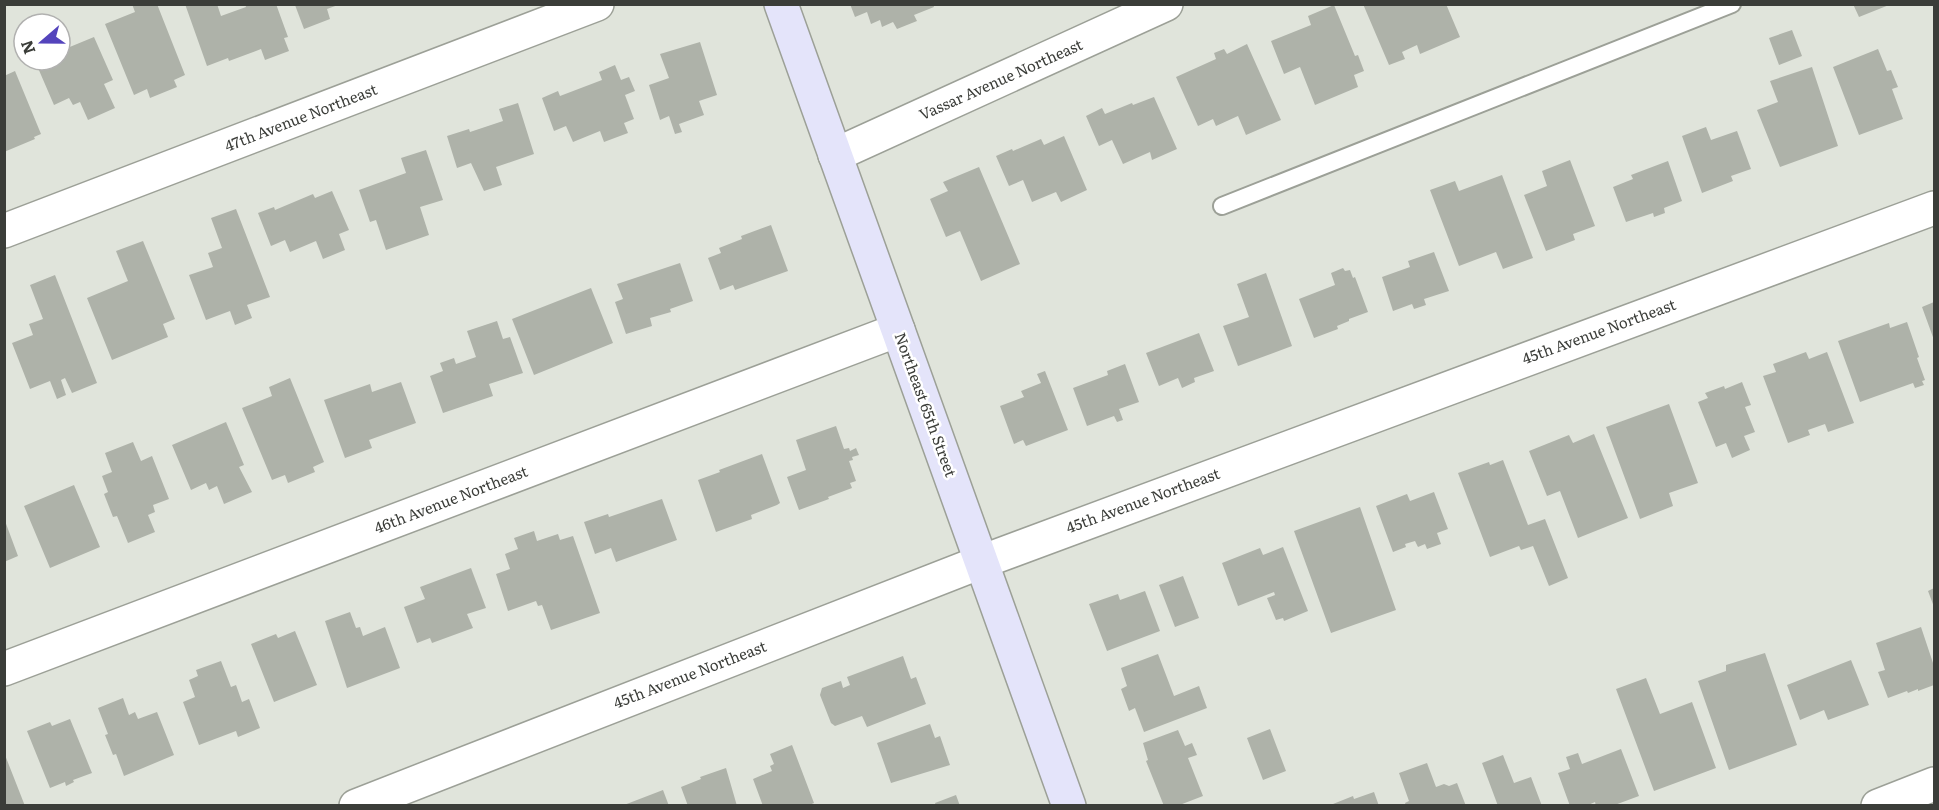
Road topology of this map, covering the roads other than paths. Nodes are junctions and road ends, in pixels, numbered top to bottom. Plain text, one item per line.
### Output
1 (597, 4) edge
2 (781, 4) edge
3 (1166, 4) edge
4 (1732, 4) edge
5 (835, 155) junction
6 (1222, 206) dead end
7 (1935, 208) edge
8 (4, 231) edge
9 (898, 330) junction
10 (981, 562) junction
11 (4, 669) edge
12 (1935, 784) edge
13 (356, 806) edge
14 (1069, 806) edge
15 (1878, 806) edge

1 - 8 street, 47th Avenue Northeast
2 - 5 main road, Northeast 65th Street
3 - 5 street, Vassar Avenue Northeast
4 - 6 lane
5 - 9 main road, Northeast 65th Street
7 - 10 street, 45th Avenue Northeast
9 - 10 main road, Northeast 65th Street
9 - 11 street, 46th Avenue Northeast
10 - 13 street, 45th Avenue Northeast
10 - 14 main road, Northeast 65th Street
12 - 15 street

